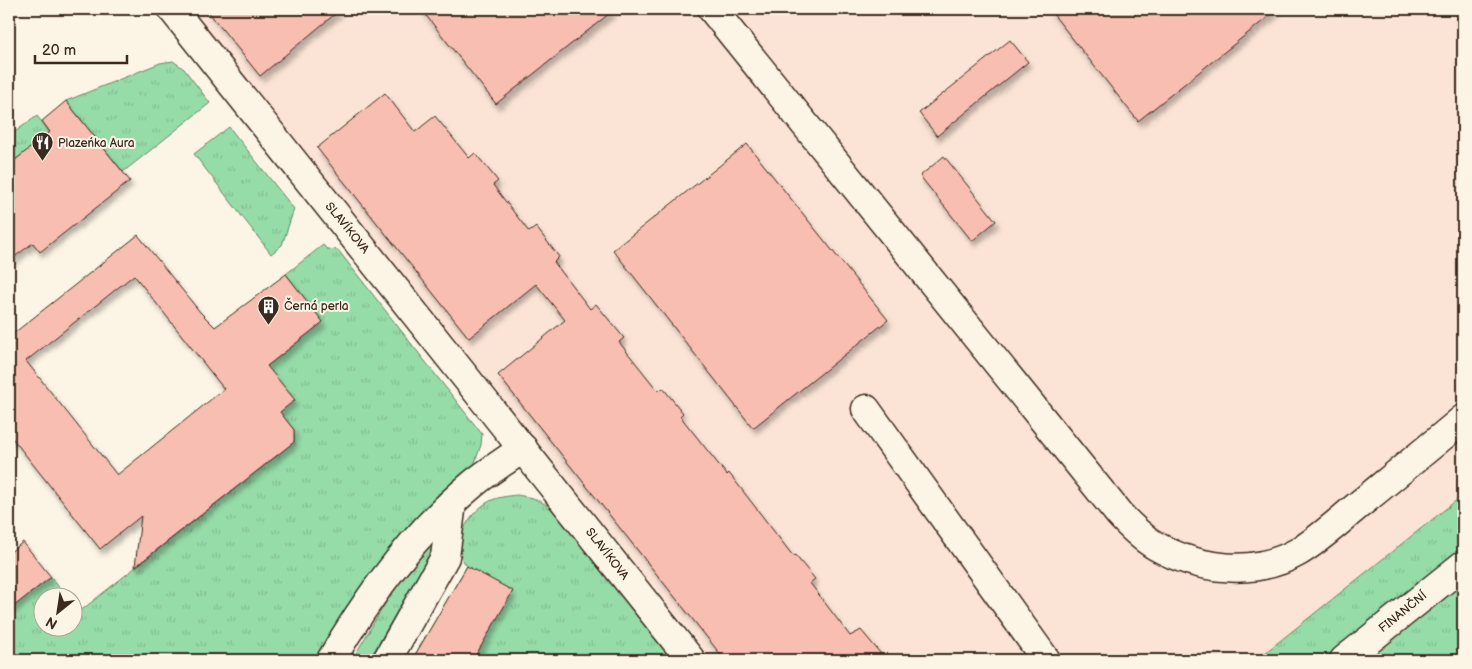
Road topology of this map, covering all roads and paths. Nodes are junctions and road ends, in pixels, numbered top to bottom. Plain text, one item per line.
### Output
1 (172, 9) edge
2 (712, 9) edge
3 (866, 409) dead end
4 (1463, 419) edge
5 (523, 448) junction
6 (452, 504) junction
7 (1463, 564) edge
8 (331, 660) edge
9 (387, 660) edge
10 (691, 660) edge
11 (1046, 660) edge
12 (1344, 660) edge

1 - 5 street, SLAVÍKOVA
2 - 4 street
3 - 11 street
5 - 6 street
5 - 10 street, SLAVÍKOVA
6 - 8 street
6 - 9 street
7 - 12 street, FINANČNÍ

